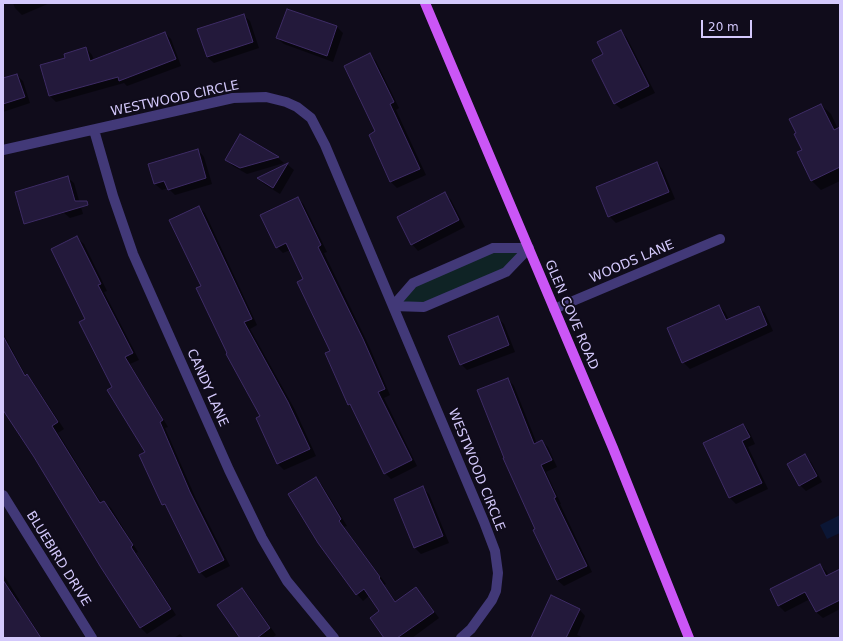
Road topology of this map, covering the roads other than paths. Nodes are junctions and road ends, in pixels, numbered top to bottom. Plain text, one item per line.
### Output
1 (425, 3) edge
2 (94, 130) junction
3 (3, 150) edge
4 (720, 238) dead end
5 (529, 248) junction
6 (393, 306) junction
7 (554, 309) junction
8 (3, 495) edge
9 (92, 638) edge
10 (334, 638) edge
11 (461, 638) edge
12 (689, 638) edge

1 - 5 main road, GLEN COVE ROAD
2 - 3 street, WESTWOOD CIRCLE
2 - 6 street, WESTWOOD CIRCLE
2 - 10 street, CANDY LANE
4 - 7 street, WOODS LANE
5 - 6 street
5 - 6 street
5 - 7 main road, GLEN COVE ROAD
6 - 11 street, WESTWOOD CIRCLE
7 - 12 main road, GLEN COVE ROAD
8 - 9 street, BLUEBIRD DRIVE

